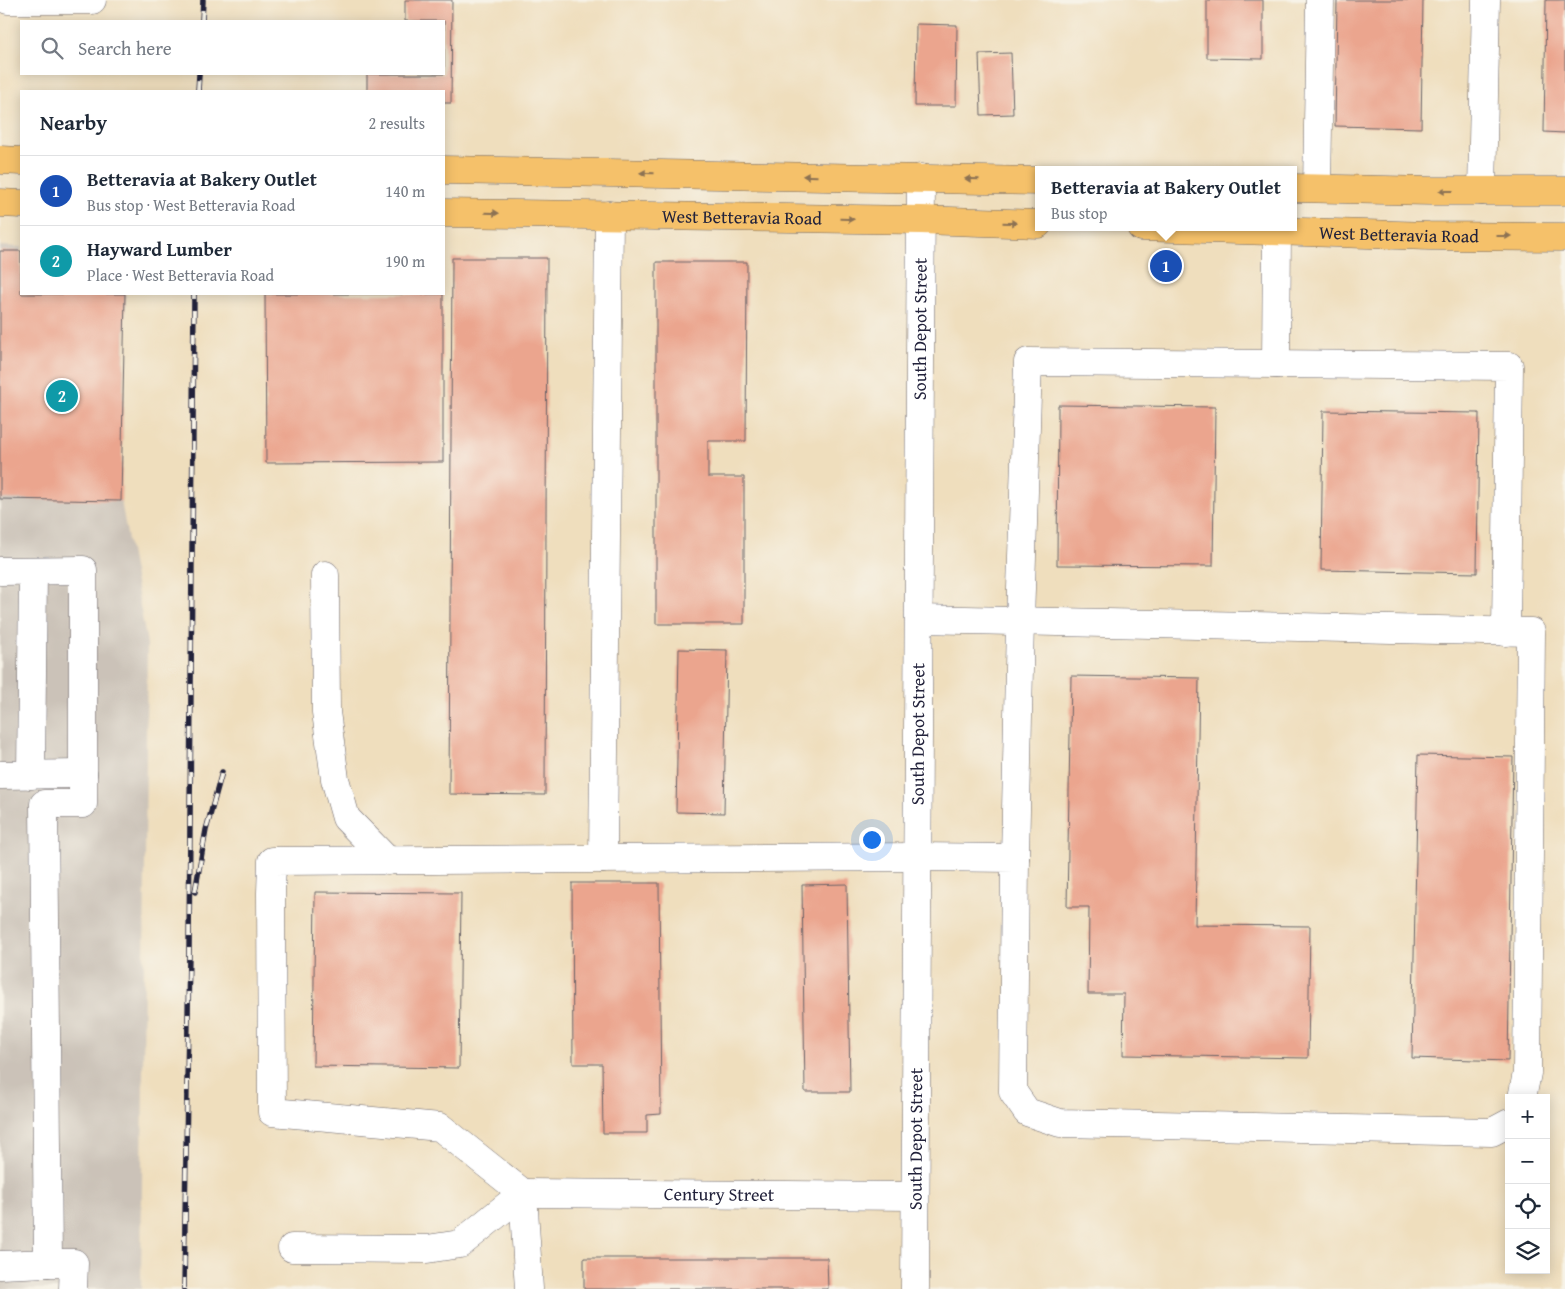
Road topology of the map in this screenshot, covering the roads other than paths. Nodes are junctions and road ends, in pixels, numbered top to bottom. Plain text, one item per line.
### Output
1 (8, 0) edge
2 (20, 0) edge
3 (92, 0) edge
4 (1320, 0) edge
5 (1486, 0) edge
6 (0, 160) edge
7 (20, 161) edge
8 (445, 170) edge
9 (921, 178) junction
10 (1035, 181) edge
11 (1305, 188) edge
12 (1482, 191) junction
13 (1565, 191) edge
14 (0, 203) edge
15 (20, 204) edge
16 (445, 213) edge
17 (609, 215) junction
18 (921, 220) junction
19 (1035, 224) edge
20 (1250, 231) edge
21 (1277, 232) junction
22 (1565, 236) edge
23 (1276, 364) junction
24 (33, 570) junction
25 (0, 571) edge
26 (325, 575) dead end
27 (919, 619) junction
28 (1020, 621) junction
29 (1506, 632) junction
30 (83, 774) junction
31 (0, 775) edge
32 (31, 775) junction
33 (918, 857) junction
34 (1015, 858) junction
35 (602, 859) junction
36 (388, 861) junction
37 (1523, 1094) edge
38 (1505, 1125) edge
39 (523, 1193) junction
40 (915, 1196) junction
41 (292, 1248) dead end
42 (48, 1263) junction
43 (0, 1266) edge
44 (73, 1289) edge
45 (530, 1289) edge
46 (915, 1289) edge

1 - 2 street
2 - 3 street
4 - 11 street
5 - 12 street
6 - 7 main road
9 -> 8 main road
10 -> 9 main road
9 - 18 street, South Depot Street
12 -> 11 main road
12 - 13 main road
14 - 15 main road
16 -> 17 main road, West Betteravia Road
17 -> 18 main road, West Betteravia Road
17 - 35 street
18 -> 19 main road, West Betteravia Road
18 - 27 street, South Depot Street
20 - 21 main road, West Betteravia Road
21 -> 22 main road, West Betteravia Road
21 - 23 street
23 - 28 street
23 - 29 street
24 - 25 street
24 - 30 street
24 - 32 street
26 - 36 street
27 - 28 street
27 - 33 street, South Depot Street
28 - 29 street
28 - 34 street
29 - 37 street
30 - 32 street
30 - 42 street
31 - 32 street
33 - 34 street
33 - 35 street
33 - 40 street, South Depot Street
34 - 38 street
35 - 36 street
36 - 39 street
39 - 40 street, Century Street
39 - 41 street
39 - 45 street
40 - 46 street, South Depot Street
42 - 43 street
42 - 44 street

